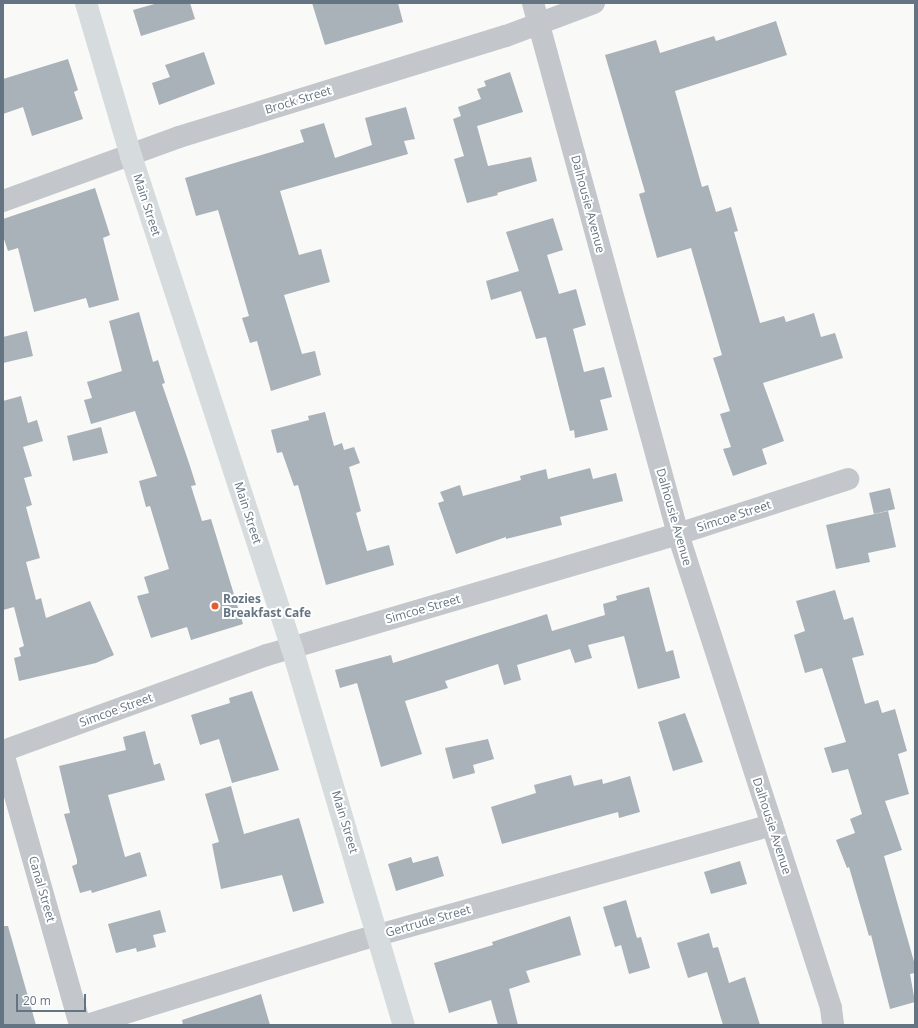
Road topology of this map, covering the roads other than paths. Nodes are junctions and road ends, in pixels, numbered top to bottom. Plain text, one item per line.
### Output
1 (86, 3) edge
2 (594, 3) edge
3 (536, 12) edge
4 (131, 156) junction
5 (3, 201) edge
6 (848, 479) dead end
7 (678, 534) junction
8 (292, 648) junction
9 (3, 752) edge
10 (772, 825) junction
11 (378, 935) junction
12 (80, 1025) edge
13 (87, 1025) edge
14 (404, 1025) edge
15 (833, 1025) edge

1 - 4 main road, Main Street
2 - 3 street, Brock Street
3 - 4 street, Brock Street
3 - 7 street, Dalhousie Avenue
4 - 5 street, Brock Street
4 - 8 main road, Main Street
6 - 7 street, Simcoe Street
7 - 8 street, Simcoe Street
7 - 10 street, Dalhousie Avenue
8 - 9 street, Simcoe Street
8 - 11 main road, Main Street
9 - 12 street, Canal Street
10 - 11 street, Gertrude Street
10 - 15 street, Dalhousie Avenue
11 - 13 street, Gertrude Street
11 - 14 main road, Main Street

